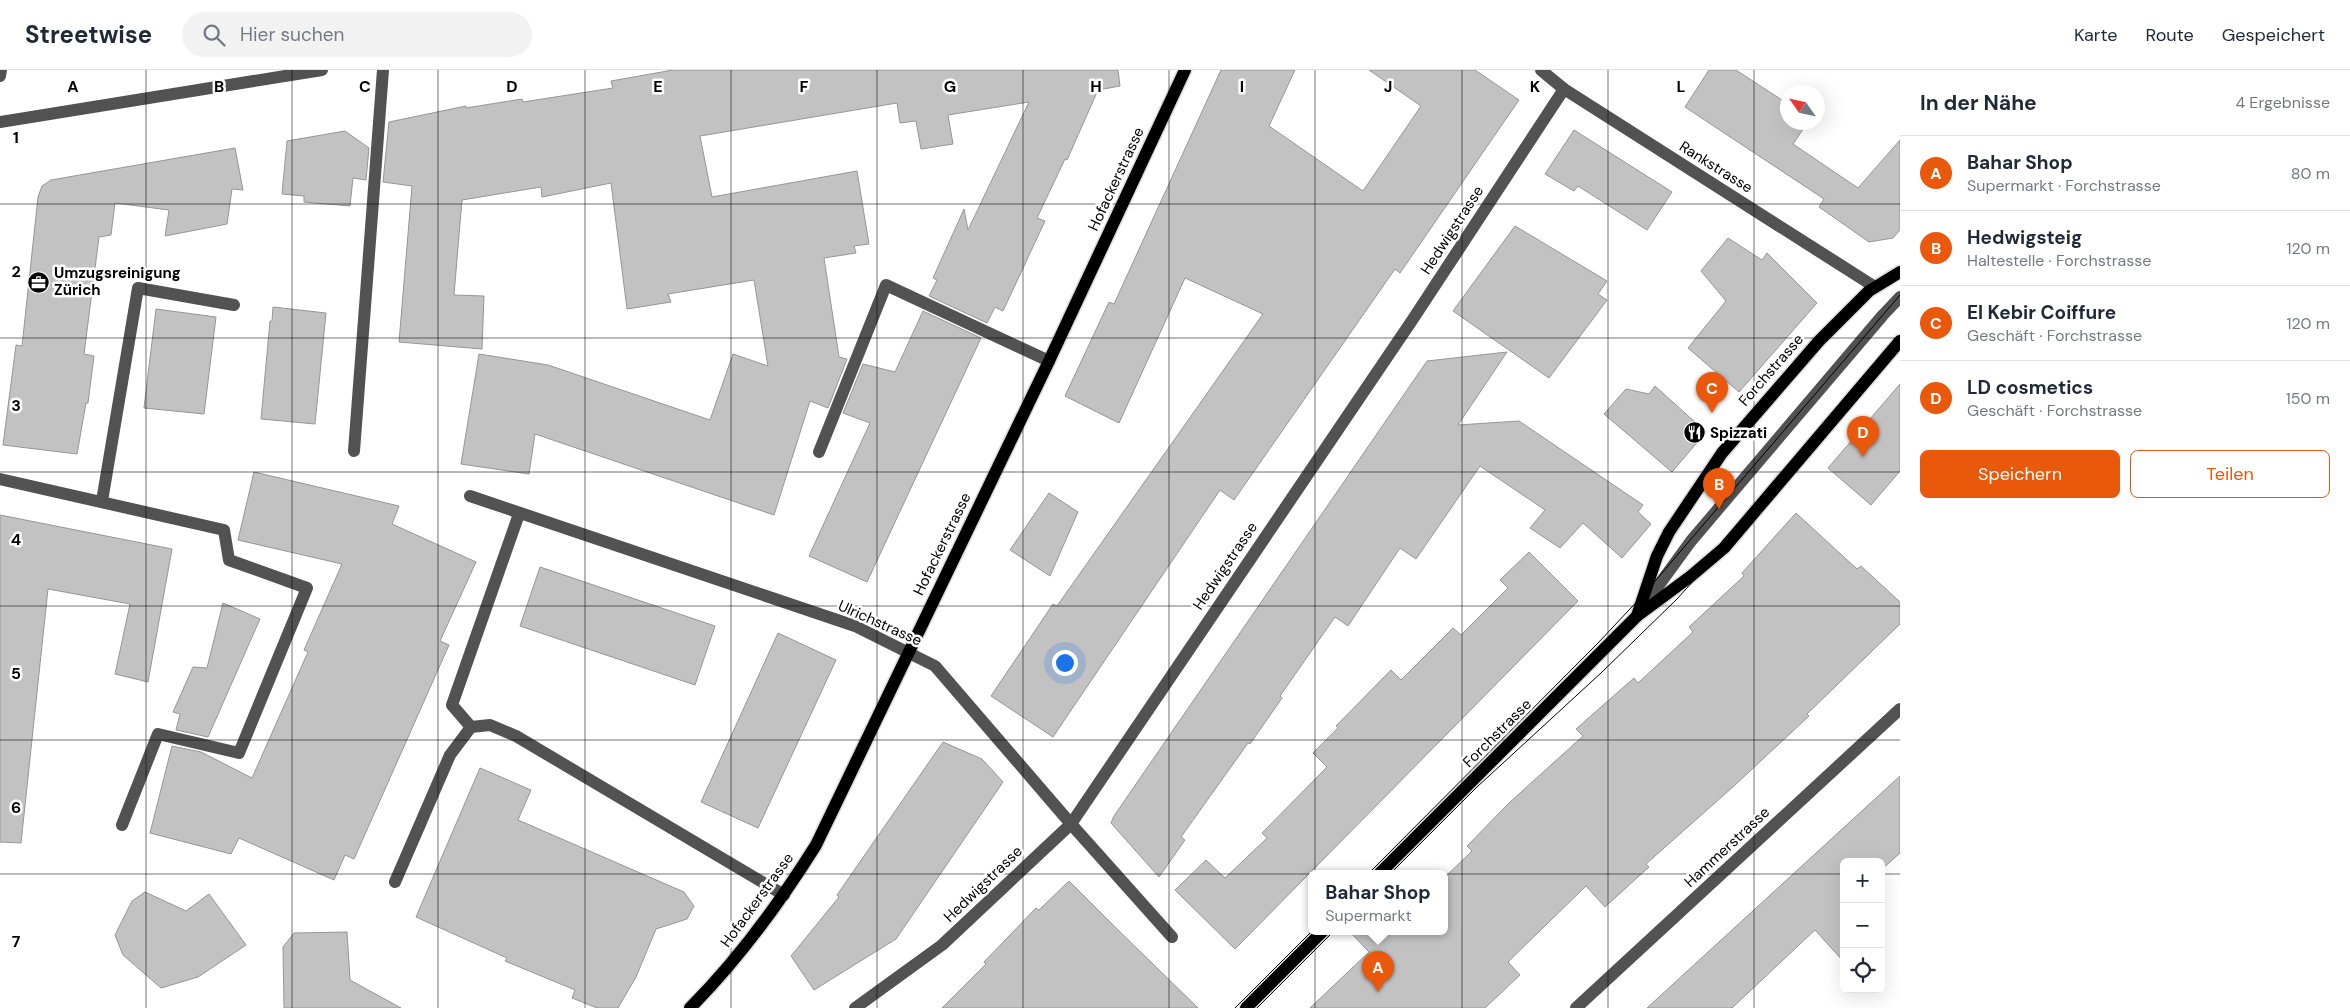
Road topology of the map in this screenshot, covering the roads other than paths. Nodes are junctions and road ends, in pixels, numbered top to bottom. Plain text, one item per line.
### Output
1 (1, 70) edge
2 (322, 70) edge
3 (383, 70) edge
4 (1185, 70) edge
5 (1541, 70) edge
6 (0, 76) edge
7 (1564, 89) junction
8 (0, 122) edge
9 (1900, 272) edge
10 (1875, 287) junction
11 (1900, 297) edge
12 (234, 305) dead end
13 (1900, 341) edge
14 (1049, 361) junction
15 (354, 452) dead end
16 (819, 452) dead end
17 (0, 479) edge
18 (470, 496) dead end
19 (102, 502) junction
20 (518, 514) junction
21 (1636, 616) junction
22 (908, 652) junction
23 (1900, 709) edge
24 (471, 728) junction
25 (1070, 824) junction
26 (122, 826) dead end
27 (1383, 870) edge
28 (395, 882) dead end
29 (784, 895) junction
30 (1319, 935) edge
31 (1172, 937) dead end
32 (690, 1008) edge
33 (855, 1008) edge
34 (1246, 1008) edge
35 (1576, 1008) edge

1 - 6 street
2 - 8 street
3 - 15 street
4 - 14 main road, Hofackerstrasse
5 - 7 street, Rankstrasse
7 - 10 street, Rankstrasse
7 - 25 street, Hedwigstrasse
9 - 10 main road, Forchstrasse
10 - 21 main road, Forchstrasse
11 - 21 street, Forchstrasse
12 - 19 street
13 - 21 main road, Forchstrasse
14 - 16 street
14 - 22 main road, Hofackerstrasse
17 - 19 street
18 - 20 street, Ulrichstrasse
19 - 26 street
20 - 22 street, Ulrichstrasse
20 - 24 street
21 - 27 main road, Forchstrasse
22 - 25 street, Ulrichstrasse
22 - 29 main road, Hofackerstrasse
23 - 35 street, Hammerstrasse
24 - 28 street
24 - 29 street
25 - 31 street, Ulrichstrasse
25 - 33 street, Hedwigstrasse
29 - 32 main road, Hofackerstrasse
30 - 34 main road

